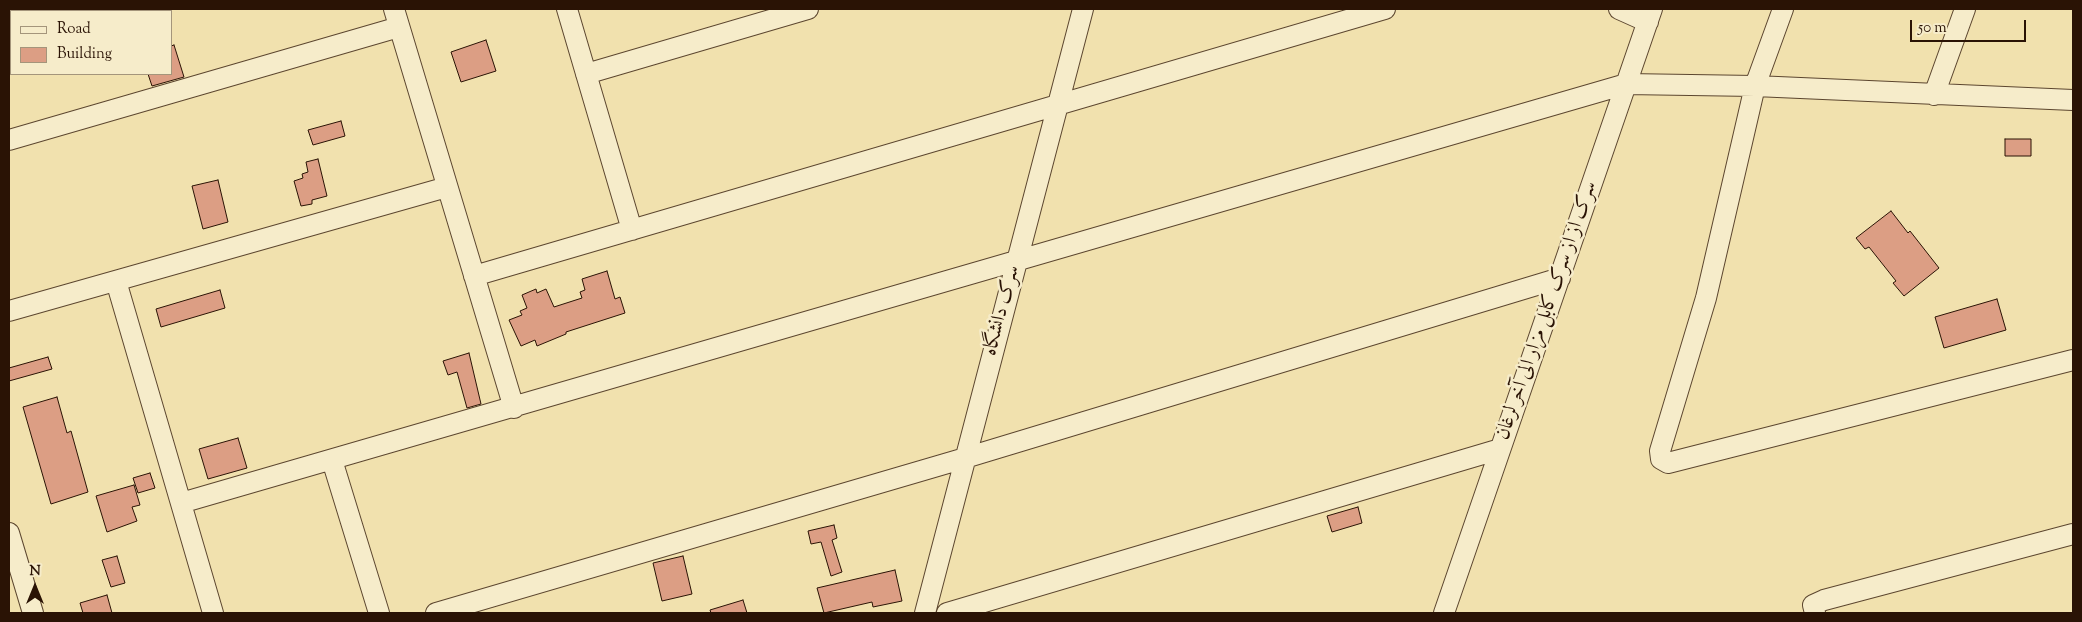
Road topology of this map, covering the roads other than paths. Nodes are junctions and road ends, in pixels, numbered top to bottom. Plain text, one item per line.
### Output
1 (567, 9) edge
2 (808, 9) edge
3 (1083, 9) edge
4 (1385, 9) edge
5 (1619, 9) edge
6 (1783, 9) edge
7 (1966, 9) edge
8 (1650, 15) edge
9 (396, 18) edge
10 (586, 74) junction
11 (1626, 84) junction
12 (1755, 86) junction
13 (1934, 95) junction
14 (2073, 100) edge
15 (1057, 106) junction
16 (9, 140) edge
17 (447, 187) junction
18 (632, 230) junction
19 (1015, 262) junction
20 (474, 276) junction
21 (1560, 278) junction
22 (116, 280) junction
23 (9, 311) edge
24 (2073, 360) edge
25 (514, 408) junction
26 (1500, 449) junction
27 (965, 458) junction
28 (332, 460) junction
29 (181, 503) junction
30 (9, 533) edge
31 (2073, 534) edge
32 (33, 613) edge
33 (214, 613) edge
34 (379, 613) edge
35 (436, 613) edge
36 (925, 613) edge
37 (948, 613) edge
38 (1443, 613) edge
39 (1815, 613) edge

1 - 10 street
2 - 10 street
3 - 15 street, سرک دانشگاه
4 - 15 street
5 - 8 street
6 - 12 street
7 - 13 street
8 - 11 street, سرک از از سرک کابل مزار الی آخر لرغان
9 - 16 street
9 - 17 street
10 - 18 street
11 - 12 street
11 - 19 street
11 - 21 street, سرک از از سرک کابل مزار الی آخر لرغان
12 - 13 street
12 - 24 street
13 - 14 street
15 - 18 street
15 - 19 street, سرک دانشگاه
17 - 20 street
17 - 22 street
18 - 20 street
19 - 25 street
19 - 27 street, سرک دانشگاه
20 - 25 street
21 - 26 street, سرک از از سرک کابل مزار الی آخر لرغان
21 - 27 street
22 - 23 street
22 - 29 street
25 - 28 street
26 - 37 street
26 - 38 street, سرک از از سرک کابل مزار الی آخر لرغان
27 - 35 street
27 - 36 street, سرک دانشگاه
28 - 29 street
28 - 34 street
29 - 33 street
30 - 32 street
31 - 39 street

